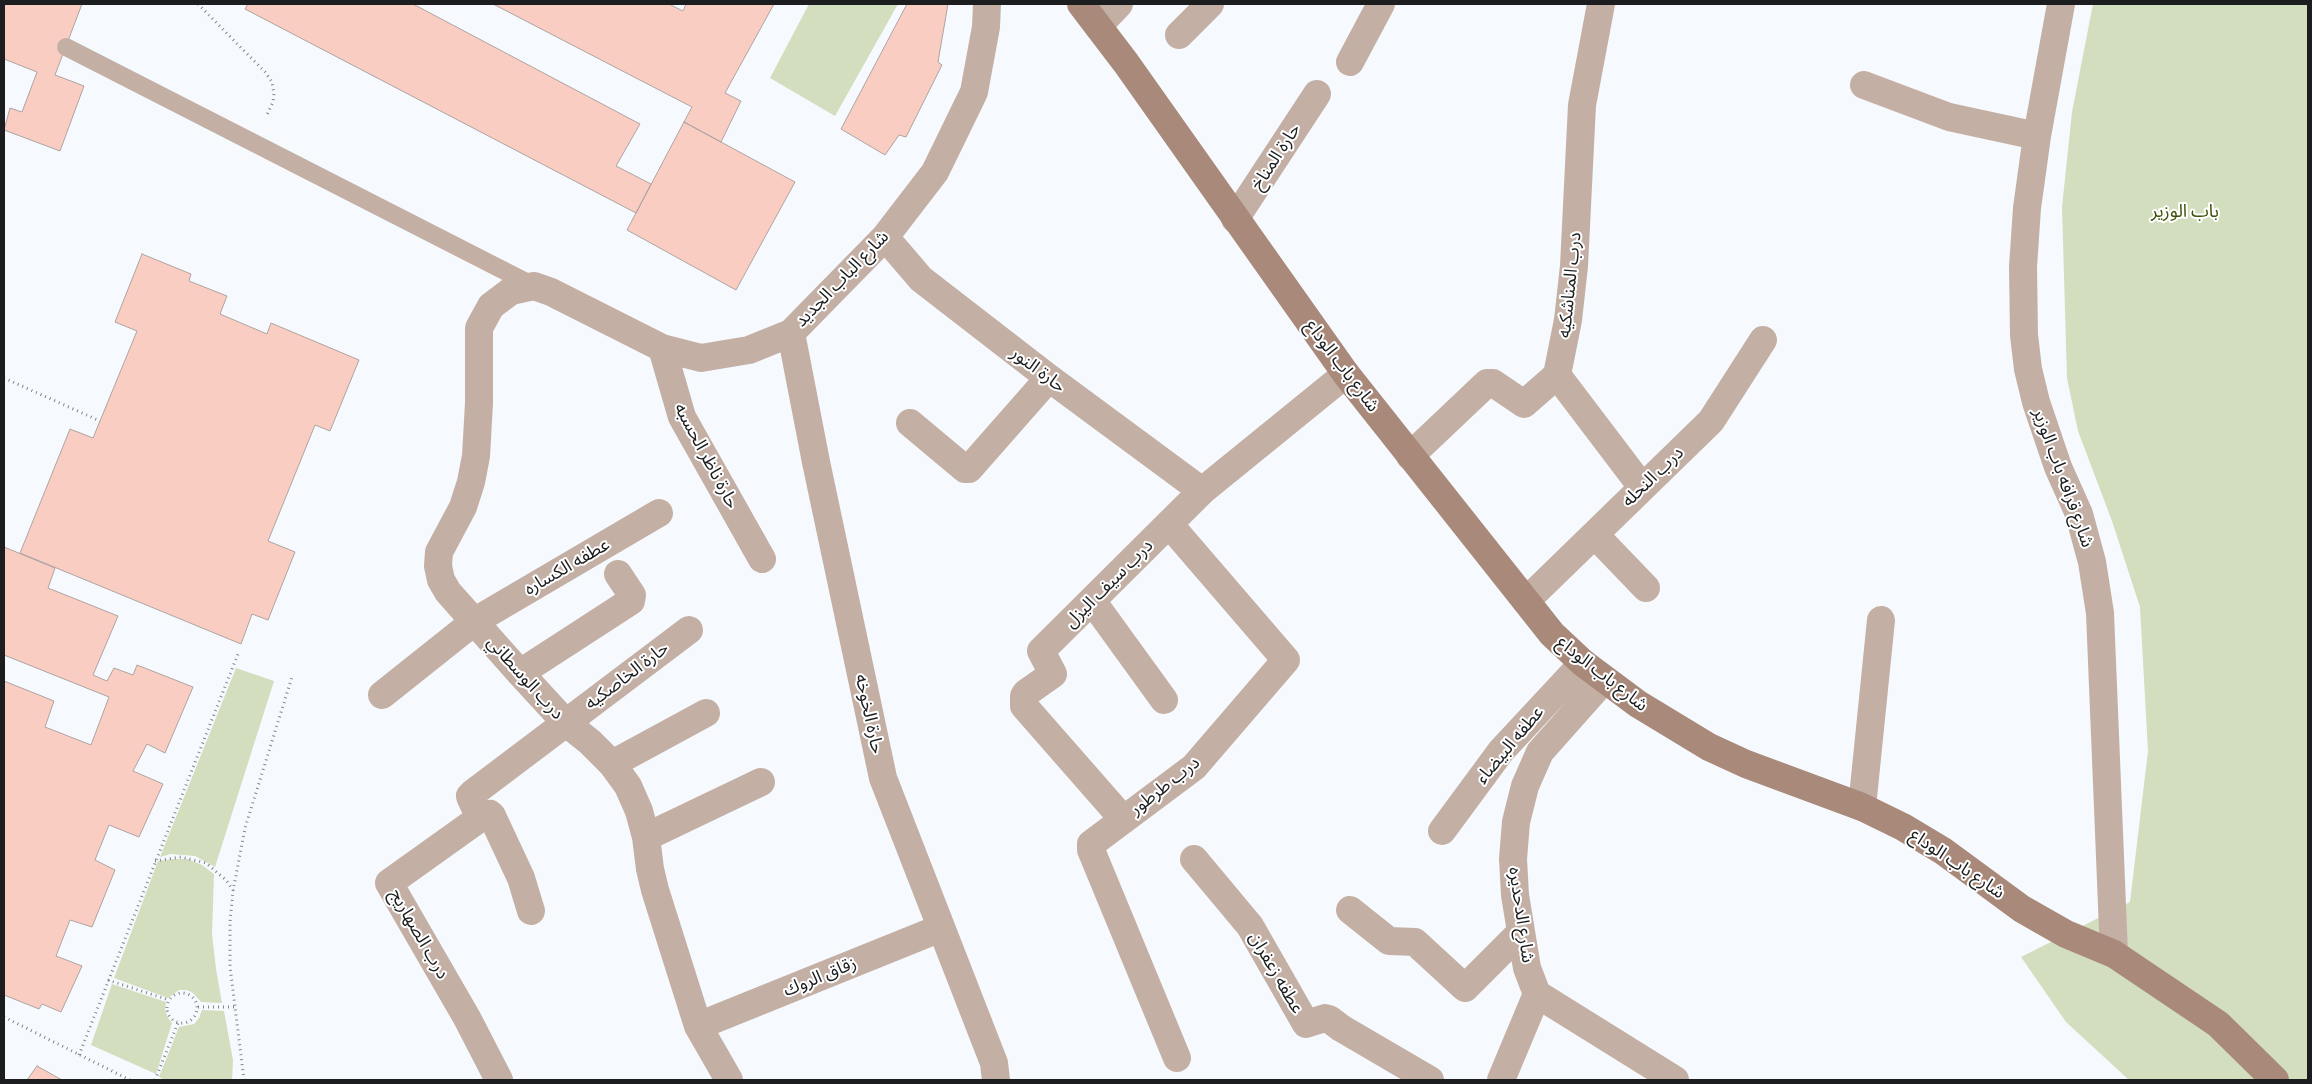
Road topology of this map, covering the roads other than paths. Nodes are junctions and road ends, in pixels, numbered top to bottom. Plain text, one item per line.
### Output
1 (986, 4) edge
2 (1081, 4) edge
3 (1119, 4) edge
4 (1210, 4) edge
5 (1381, 4) edge
6 (1601, 4) edge
7 (2061, 4) edge
8 (1098, 26) junction
9 (1179, 35) dead end
10 (66, 47) dead end
11 (1350, 62) dead end
12 (1864, 85) dead end
13 (1317, 94) dead end
14 (2037, 136) junction
15 (1235, 220) junction
16 (885, 236) junction
17 (534, 286) junction
18 (791, 333) junction
19 (1763, 340) dead end
20 (662, 348) junction
21 (1346, 374) junction
22 (1557, 375) junction
23 (1049, 378) junction
24 (910, 424) dead end
25 (1410, 456) junction
26 (1642, 487) junction
27 (1202, 490) junction
28 (660, 513) dead end
29 (1169, 524) junction
30 (1595, 535) junction
31 (762, 559) dead end
32 (618, 574) dead end
33 (1646, 588) dead end
34 (1526, 601) junction
35 (1092, 602) junction
36 (1881, 620) dead end
37 (475, 621) junction
38 (689, 630) dead end
39 (1583, 663) junction
40 (520, 673) junction
41 (1604, 680) junction
42 (382, 695) dead end
43 (1164, 700) dead end
44 (706, 713) dead end
45 (565, 722) junction
46 (612, 764) junction
47 (761, 782) dead end
48 (1862, 807) junction
49 (480, 818) junction
50 (1123, 819) junction
51 (1442, 831) dead end
52 (646, 837) junction
53 (1194, 859) dead end
54 (1350, 910) dead end
55 (531, 911) dead end
56 (941, 928) junction
57 (1520, 933) junction
58 (2114, 954) junction
59 (1537, 994) junction
60 (698, 1026) junction
61 (1177, 1058) dead end
62 (1664, 1077) edge
63 (499, 1080) edge
64 (729, 1080) edge
65 (996, 1080) edge
66 (1430, 1080) edge
67 (1501, 1080) edge
68 (2275, 1080) edge

1 - 16 street, شارع الباب الجديد
2 - 8 street, شارع باب الوداع
3 - 8 street
4 - 9 street
5 - 11 street
6 - 22 street, درب المناشكيه
7 - 14 street, شارع قرافه باب الوزير
8 - 15 street, شارع باب الوداع
10 - 17 lane
12 - 14 street
13 - 15 street, حارة المناخ
14 - 58 street, شارع قرافه باب الوزير
15 - 21 street, شارع باب الوداع
16 - 18 street, شارع الباب الجديد
16 - 23 street, حارة النور
17 - 20 street, شارع الباب الجديد
17 - 37 street, درب الوسطاني
18 - 20 street, شارع الباب الجديد
18 - 56 street, حارة الخوخه
19 - 26 street, درب النحله
20 - 31 street, حارة ناظر الحسبه
21 - 25 street, شارع باب الوداع
21 - 27 street, درب سيف اليزل
22 - 25 street
22 - 26 street
23 - 24 street
23 - 27 street, حارة النور
25 - 34 street, شارع باب الوداع
26 - 30 street, درب النحله
27 - 29 street, درب سيف اليزل
28 - 37 street, عطفه الكساره
29 - 35 street, درب سيف اليزل
29 - 50 street, درب طرطور
30 - 33 street
30 - 34 street, درب النحله
32 - 40 street
34 - 39 street, شارع باب الوداع
35 - 43 street
35 - 50 street, درب سيف اليزل
36 - 48 street
37 - 40 street, درب الوسطاني
37 - 42 street, عطفه الكساره
38 - 45 street, حارة الخاصكيه
39 - 41 street, شارع باب الوداع
39 - 51 street, عطفه البيضاء
40 - 45 street, درب الوسطاني
41 - 48 street, شارع باب الوداع
41 - 57 street, شارع الدحديره
44 - 46 street
45 - 46 street, درب الوسطاني
45 - 49 street
46 - 52 street, درب الوسطاني
47 - 52 street
48 - 58 street, شارع باب الوداع
49 - 55 street
49 - 63 street, درب الصهاريج
50 - 61 street, درب طرطور
52 - 60 street, درب الوسطاني
53 - 66 street, عطفه زعفران
54 - 57 street
56 - 60 street, زقاق الروك
56 - 65 street, حارة الخوخه
57 - 59 street, شارع الدحديره
58 - 68 street, شارع باب الوداع
59 - 62 street
59 - 67 street
60 - 64 street, درب الوسطاني

